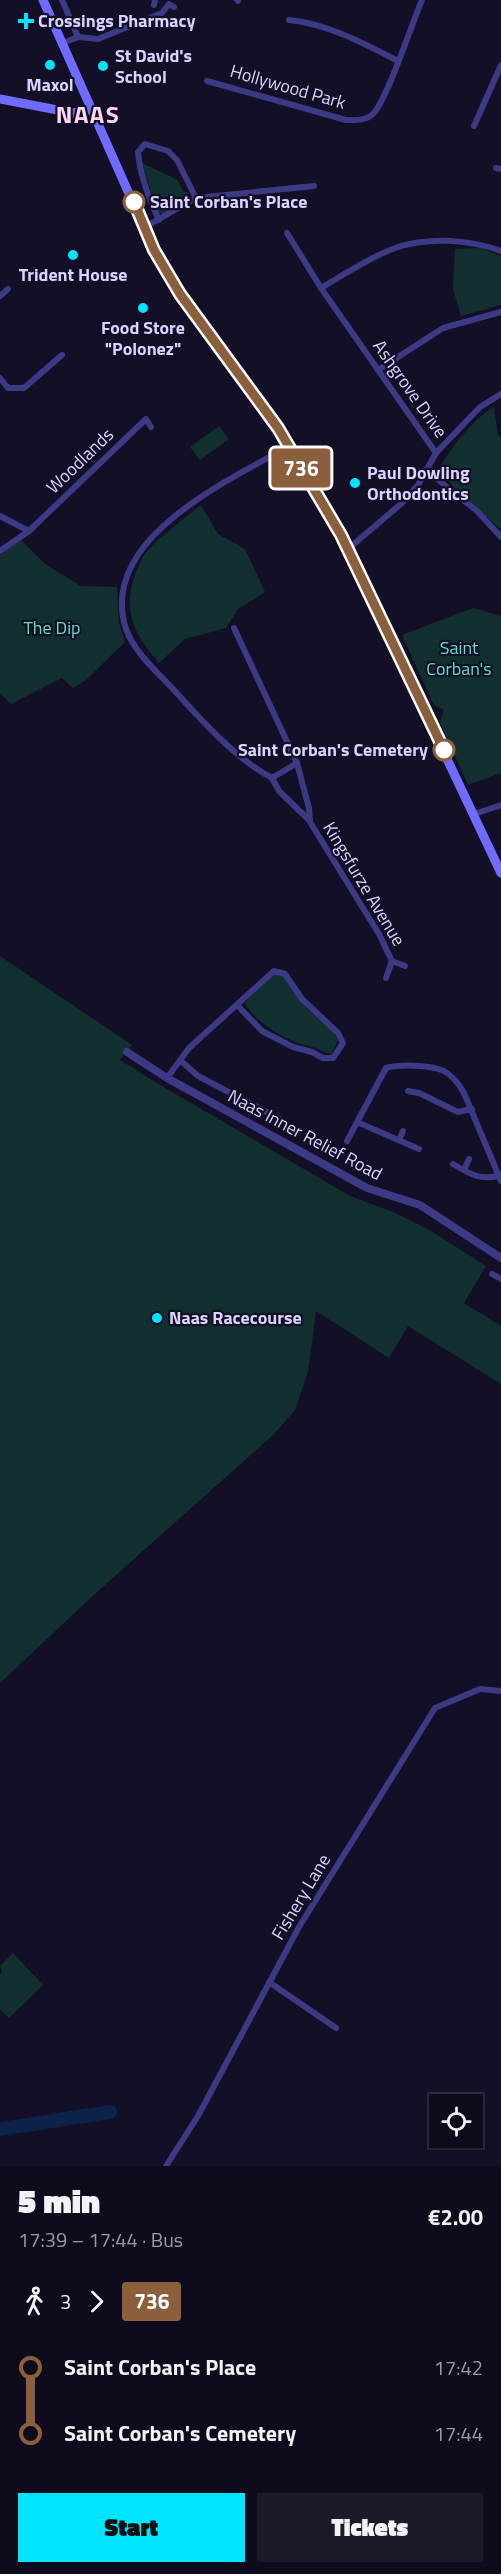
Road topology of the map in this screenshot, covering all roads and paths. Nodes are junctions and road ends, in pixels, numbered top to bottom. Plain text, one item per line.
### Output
1 (42, 0) edge
2 (62, 0) edge
3 (422, 0) edge
4 (174, 7) dead end
5 (288, 20) dead end
6 (78, 37) junction
7 (63, 43) junction
8 (398, 61) junction
9 (501, 65) edge
10 (207, 81) dead end
11 (0, 99) edge
12 (91, 109) junction
13 (474, 126) dead end
14 (314, 186) dead end
15 (196, 198) junction
16 (159, 220) junction
17 (145, 227) junction
18 (287, 233) dead end
19 (501, 251) edge
20 (321, 288) junction
21 (8, 289) dead end
22 (0, 296) edge
23 (501, 312) edge
24 (62, 355) dead end
25 (378, 370) junction
26 (0, 378) edge
27 (501, 394) edge
28 (151, 427) dead end
29 (288, 447) junction
30 (436, 453) junction
31 (427, 471) junction
32 (0, 516) edge
33 (29, 531) junction
34 (501, 537) edge
35 (348, 549) junction
36 (0, 551) edge
37 (234, 628) dead end
38 (297, 763) junction
39 (272, 778) junction
40 (501, 805) edge
41 (474, 814) junction
42 (310, 822) junction
43 (501, 873) edge
44 (392, 962) junction
45 (405, 966) dead end
46 (386, 978) dead end
47 (237, 1005) junction
48 (127, 1052) dead end
49 (181, 1061) junction
50 (167, 1078) junction
51 (423, 1085) dead end
52 (408, 1091) dead end
53 (419, 1094) junction
54 (472, 1109) junction
55 (280, 1119) dead end
56 (357, 1122) junction
57 (403, 1131) dead end
58 (399, 1140) junction
59 (347, 1141) dead end
60 (419, 1149) dead end
61 (469, 1159) dead end
62 (453, 1164) dead end
63 (464, 1170) junction
64 (500, 1178) edge
65 (501, 1258) edge
66 (492, 1274) dead end
67 (501, 1279) edge
68 (496, 1285) dead end
69 (501, 1691) edge
70 (269, 1982) junction
71 (336, 2028) dead end
72 (166, 2166) edge

1 - 7 main road
2 - 6 street
3 - 8 street, Hollywood Park
4 - 6 street
5 - 8 street
6 - 7 street
7 - 12 main road
8 - 10 street, Hollywood Park
9 - 13 street
11 - 12 main road
12 - 17 main road
14 - 15 street
15 - 16 street
15 - 16 street
16 - 17 street
17 - 29 main road
18 - 20 street, Ashgrove Drive
19 - 20 street
20 - 25 street, Ashgrove Drive
21 - 22 street
23 - 25 street
24 - 26 street
25 - 30 street, Ashgrove Drive
27 - 30 street
28 - 33 street, Woodlands
29 - 35 main road
29 - 39 street, Kingsfurze Avenue
30 - 31 street, Ashgrove Drive
31 - 34 street
31 - 35 street, Ashgrove Drive
32 - 33 street
33 - 36 street, Woodlands
35 - 41 main road
37 - 38 street, Kingsfurze Avenue
38 - 39 street
38 - 42 street, Kingsfurze Avenue
39 - 42 street, Kingsfurze Avenue
40 - 41 street
41 - 43 main road
42 - 44 street, Kingsfurze Avenue
44 - 45 street, Kingsfurze Avenue
44 - 46 street, Kingsfurze Avenue
47 - 47 street
47 - 49 street
48 - 50 street, Naas Inner Relief Road
49 - 50 street
49 - 55 street
50 - 65 street, Naas Inner Relief Road
51 - 53 street
52 - 53 street
53 - 54 street
54 - 56 street
54 - 64 street
56 - 58 street
56 - 59 street
57 - 58 street
58 - 60 street
61 - 63 street
62 - 63 street
63 - 64 street
66 - 67 street
67 - 68 street
69 - 70 street, Fishery Lane
70 - 71 street
70 - 72 street, Fishery Lane

